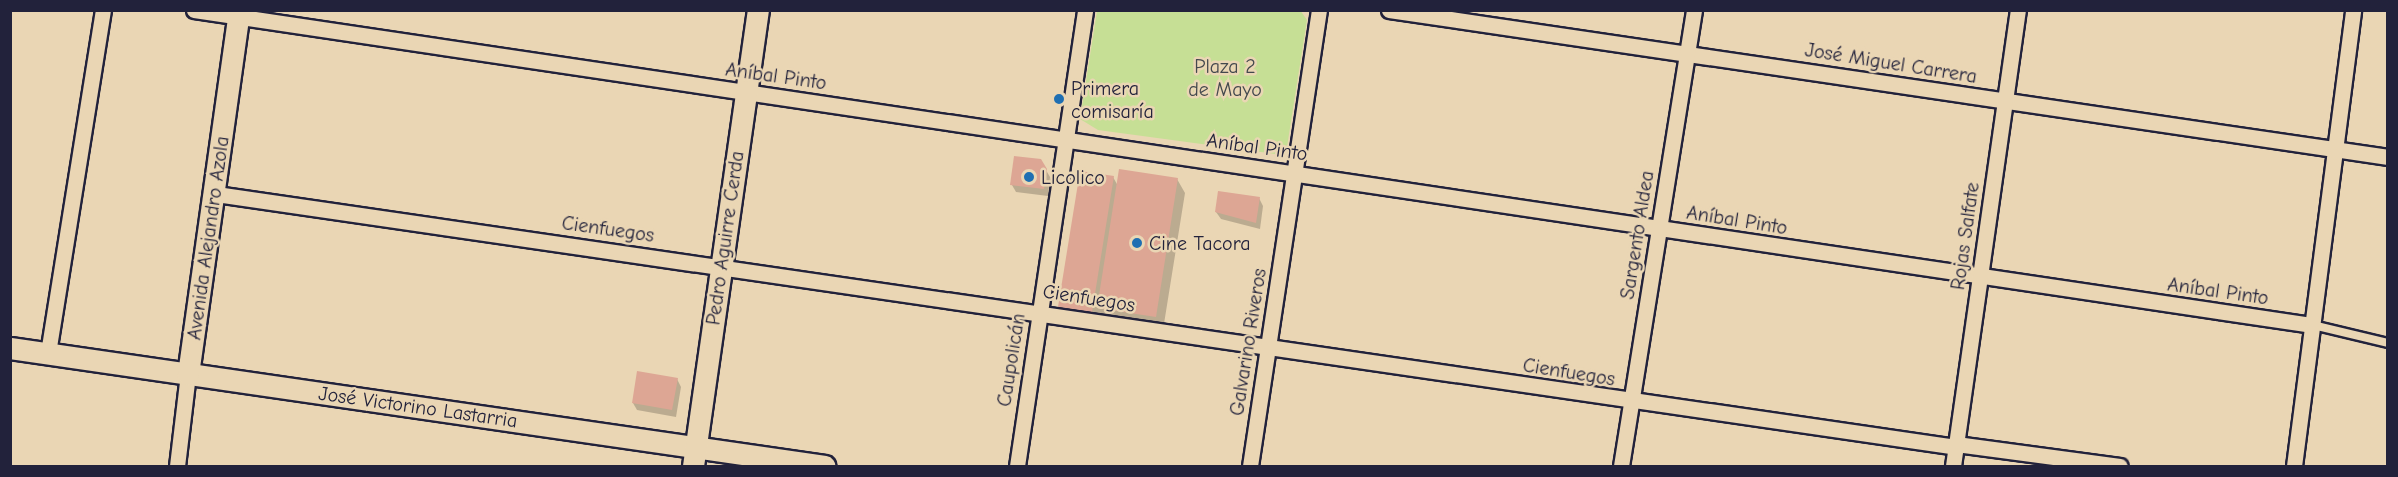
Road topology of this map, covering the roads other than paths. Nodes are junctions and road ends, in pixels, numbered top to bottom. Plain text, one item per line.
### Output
1 (103, 10) edge
2 (194, 10) edge
3 (758, 10) edge
4 (1085, 10) edge
5 (1319, 10) edge
6 (1389, 10) edge
7 (1694, 10) edge
8 (2018, 10) edge
9 (2353, 10) edge
10 (239, 14) edge
11 (1687, 54) junction
12 (746, 93) junction
13 (2005, 102) junction
14 (1066, 140) junction
15 (2336, 150) junction
16 (2388, 157) edge
17 (1294, 174) junction
18 (216, 194) junction
19 (1659, 230) junction
20 (721, 266) junction
21 (1980, 278) junction
22 (1040, 312) junction
23 (2313, 325) junction
24 (2388, 343) edge
25 (1268, 347) junction
26 (10, 348) edge
27 (48, 353) junction
28 (188, 374) junction
29 (1631, 403) junction
30 (1956, 446) junction
31 (694, 457) edge
32 (794, 464) edge
33 (177, 466) edge
34 (825, 466) edge
35 (1017, 466) edge
36 (1250, 466) edge
37 (1621, 466) edge
38 (1953, 466) edge
39 (2120, 466) edge
40 (2294, 466) edge

1 - 27 street
2 - 10 street, Aníbal Pinto
3 - 12 main road, Pedro Aguirre Cerda
4 - 14 street, Caupolicán
5 - 17 street, Galvarino Riveros
6 - 11 street, José Miguel Carrera
7 - 11 street, Sargento Aldea
8 - 13 street, Rojas Salfate
9 - 15 street
10 - 12 street, Aníbal Pinto
10 - 18 main road, Avenida Alejandro Azola
11 - 13 street, José Miguel Carrera
11 - 19 street, Sargento Aldea
12 - 14 street, Aníbal Pinto
12 - 20 main road, Pedro Aguirre Cerda
13 - 15 street, José Miguel Carrera
13 - 21 street, Rojas Salfate
14 - 17 street, Aníbal Pinto
14 - 22 street, Caupolicán
15 - 16 street, José Miguel Carrera
15 - 23 street
17 - 19 street, Aníbal Pinto
17 - 25 street, Galvarino Riveros
18 - 20 street, Cienfuegos
18 - 28 main road, Avenida Alejandro Azola
19 - 21 street, Aníbal Pinto
19 - 29 street, Sargento Aldea
20 - 22 street, Cienfuegos
20 - 31 main road, Pedro Aguirre Cerda
21 - 23 street, Aníbal Pinto
21 - 30 street, Rojas Salfate
22 - 25 street, Cienfuegos
22 - 35 street, Caupolicán
23 - 24 lane
23 - 40 street
25 - 29 street, Cienfuegos
25 - 36 street, Galvarino Riveros
26 - 27 main road, José Victorino Lastarria
27 - 28 main road, José Victorino Lastarria
28 - 31 main road, José Victorino Lastarria
28 - 33 street, Avenida Alejandro Azola
29 - 30 street, Cienfuegos
29 - 37 street, Sargento Aldea
30 - 38 street, Rojas Salfate
30 - 39 street, Cienfuegos
31 - 32 main road, José Victorino Lastarria
32 - 34 main road, José Victorino Lastarria

